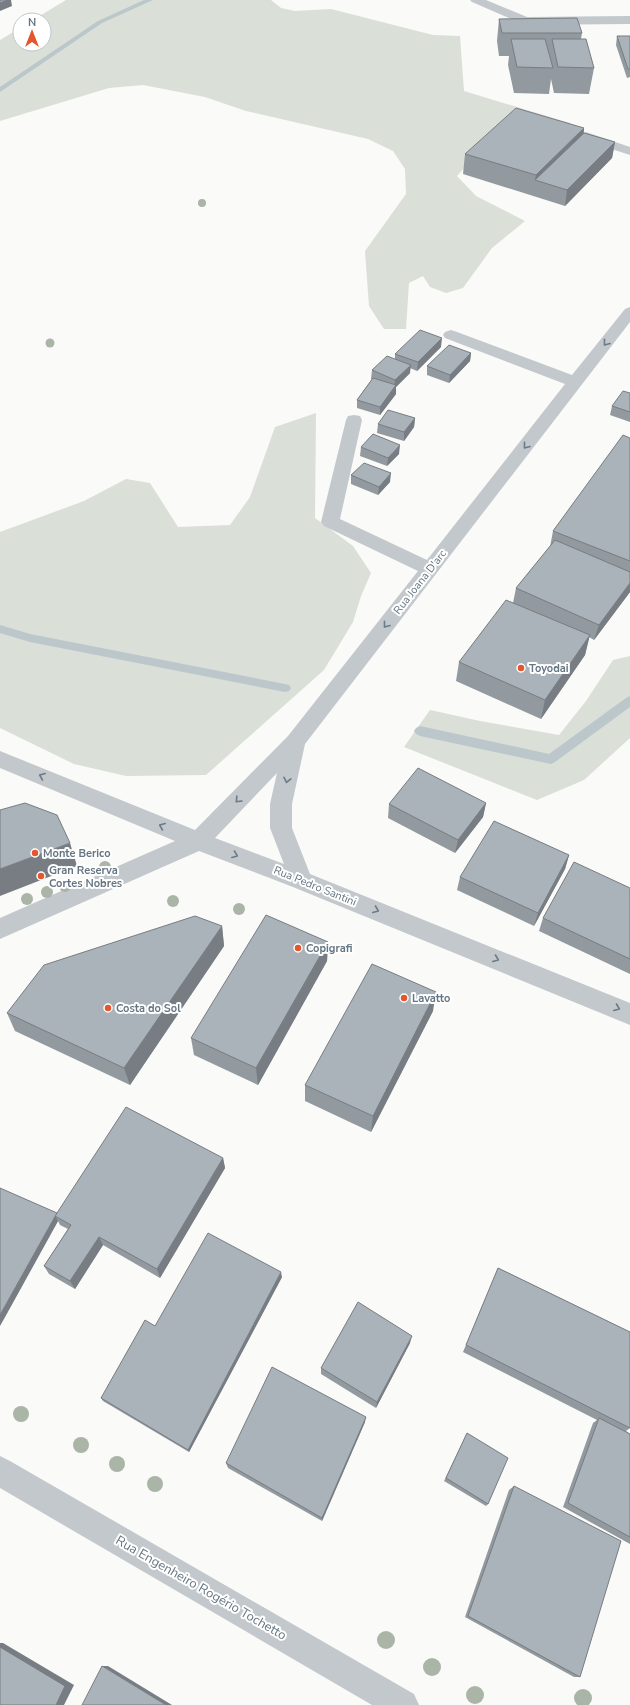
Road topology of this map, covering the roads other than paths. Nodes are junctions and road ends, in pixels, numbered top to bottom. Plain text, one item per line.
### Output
1 (476, 0) edge
2 (630, 20) edge
3 (584, 136) edge
4 (630, 151) edge
5 (630, 312) edge
6 (451, 335) dead end
7 (576, 382) junction
8 (354, 420) dead end
9 (430, 569) junction
10 (295, 742) junction
11 (0, 759) edge
12 (198, 841) junction
13 (301, 880) junction
14 (0, 929) edge
15 (630, 1014) edge
16 (0, 1471) edge
17 (403, 1705) edge

1 - 2 street
3 - 4 street
5 -> 7 street, Rua Joana D'arc
6 - 7 street
7 -> 9 street, Rua Joana D'arc
8 - 9 street
9 -> 10 street, Rua Joana D'arc
10 -> 12 street, Rua Joana D'arc
10 -> 13 street
12 -> 11 street, Rua Pedro Santini
12 -> 13 street, Rua Pedro Santini
12 - 14 street
13 -> 15 street, Rua Pedro Santini
16 - 17 street, Rua Engenheiro Rogério Tochetto

